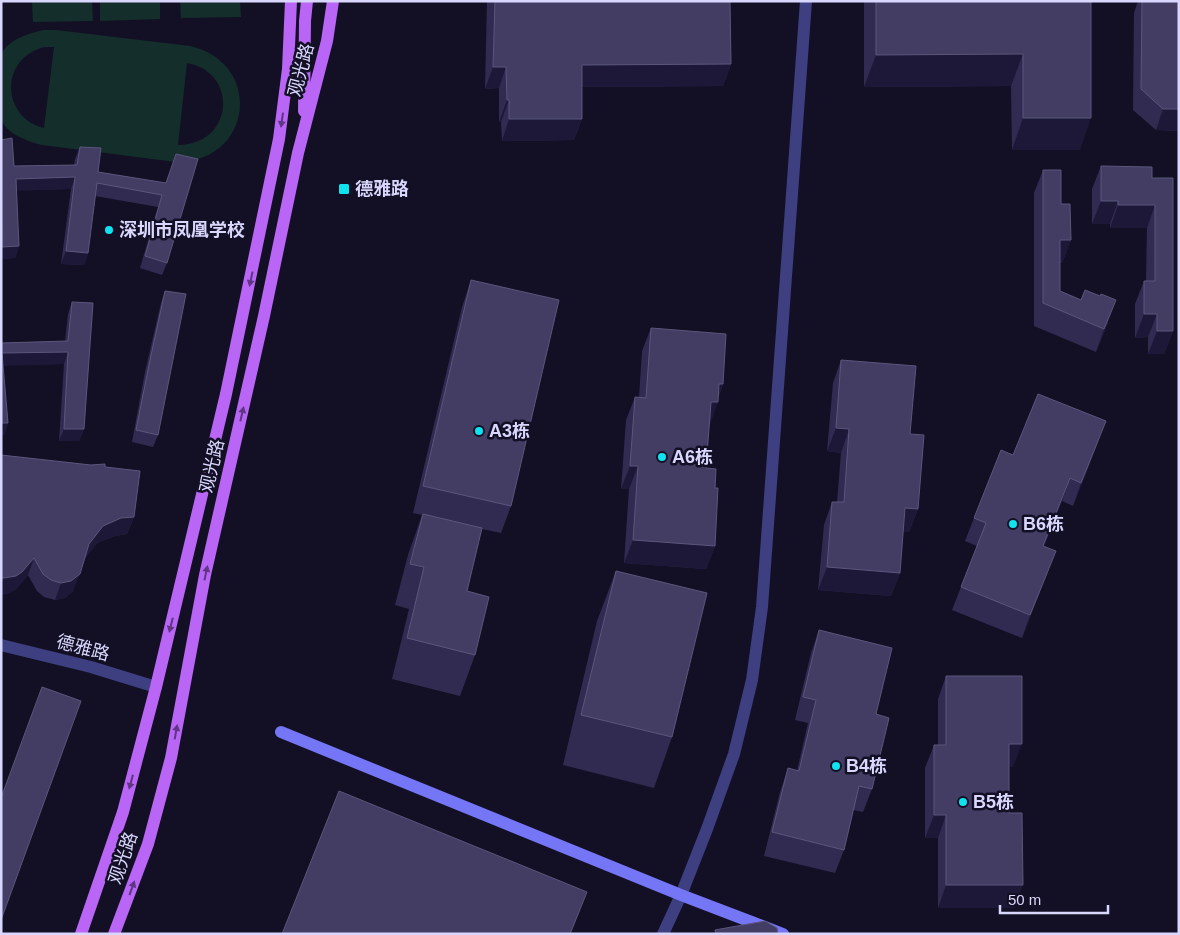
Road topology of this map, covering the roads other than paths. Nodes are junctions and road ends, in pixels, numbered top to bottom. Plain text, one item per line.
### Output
1 (291, 1) edge
2 (307, 1) edge
3 (333, 1) edge
4 (806, 1) edge
5 (304, 128) junction
6 (1, 645) edge
7 (156, 687) junction
8 (281, 732) dead end
9 (681, 895) junction
10 (81, 934) edge
11 (114, 934) edge
12 (663, 934) edge
13 (783, 934) edge

1 -> 7 main road, 观光路
2 - 5 main road
3 - 5 main road, 观光路
4 - 9 street
11 -> 5 main road, 观光路
6 - 7 street, 德雅路
7 -> 10 main road, 观光路
8 - 9 street
9 - 12 street
9 - 13 street

